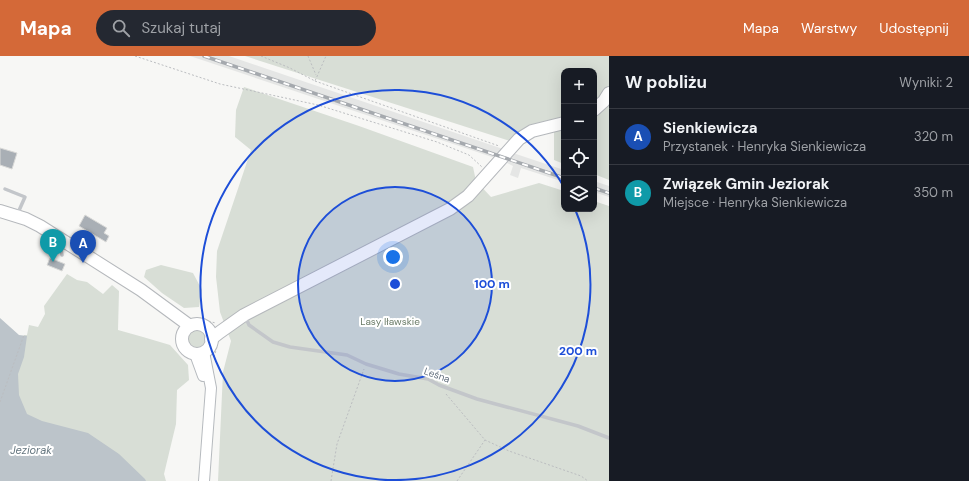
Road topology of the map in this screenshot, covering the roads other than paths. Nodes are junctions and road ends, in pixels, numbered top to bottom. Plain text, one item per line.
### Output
1 (609, 93) edge
2 (597, 107) edge
3 (561, 124) edge
4 (5, 189) dead end
5 (0, 211) edge
6 (17, 216) junction
7 (64, 241) junction
8 (62, 255) dead end
9 (244, 315) junction
10 (187, 329) junction
11 (212, 338) junction
12 (204, 355) junction
13 (609, 438) edge
14 (204, 481) edge

1 - 2 main road
3 - 9 main road
4 - 6 lane
5 - 6 main road
6 - 7 main road
7 - 8 lane
7 - 10 main road
9 - 11 main road
9 - 13 lane, Leśna
10 - 11 main road
10 - 12 main road
11 - 12 main road
12 - 14 main road

